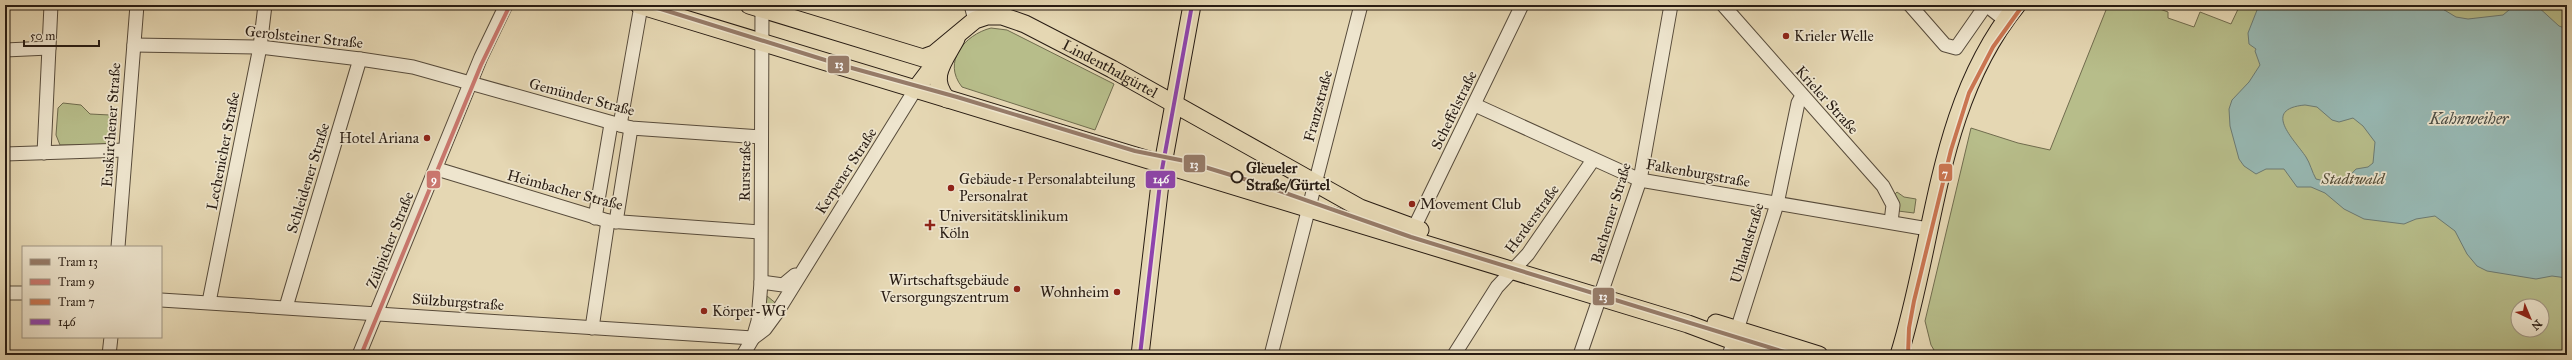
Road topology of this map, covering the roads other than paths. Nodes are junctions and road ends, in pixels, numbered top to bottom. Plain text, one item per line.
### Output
1 (51, 5) edge
2 (137, 5) edge
3 (265, 5) edge
4 (506, 5) edge
5 (640, 5) edge
6 (1192, 5) edge
7 (1361, 5) edge
8 (1522, 5) edge
9 (1671, 5) edge
10 (1723, 5) edge
11 (1910, 5) edge
12 (1986, 5) edge
13 (2017, 5) edge
14 (758, 6) edge
15 (973, 13) edge
16 (2005, 20) junction
17 (960, 32) junction
18 (762, 42) junction
19 (134, 45) junction
20 (260, 47) junction
21 (49, 48) junction
22 (5, 50) edge
23 (360, 59) junction
24 (470, 83) junction
25 (915, 90) junction
26 (1802, 96) junction
27 (947, 100) junction
28 (1174, 105) junction
29 (1475, 105) junction
30 (621, 126) junction
31 (761, 137) junction
32 (125, 150) junction
33 (44, 153) junction
34 (5, 154) edge
35 (1593, 160) junction
36 (1164, 166) junction
37 (437, 169) junction
38 (1640, 180) junction
39 (1315, 183) junction
40 (1777, 204) junction
41 (1308, 209) junction
42 (606, 221) junction
43 (1891, 222) junction
44 (1414, 228) junction
45 (1928, 229) junction
46 (760, 232) junction
47 (118, 246) edge
48 (1517, 266) junction
49 (803, 269) junction
50 (760, 282) junction
51 (22, 292) edge
52 (1602, 292) junction
53 (5, 293) edge
54 (162, 300) edge
55 (209, 302) junction
56 (286, 307) junction
57 (378, 312) junction
58 (592, 328) junction
59 (111, 338) edge
60 (754, 338) junction
61 (1733, 342) edge
62 (109, 355) edge
63 (359, 355) edge
64 (743, 355) edge
65 (1140, 355) edge
66 (1271, 355) edge
67 (1454, 355) edge
68 (1580, 355) edge
69 (1771, 355) edge
70 (1819, 355) edge
71 (1899, 355) edge

1 - 21 street
2 - 19 street, Euskirchener Straße
3 - 20 street, Lechenicher Straße
4 - 24 street, Zülpicher Straße
5 - 18 main road, Lindenthalgürtel
5 - 30 street
6 - 28 main road
7 - 39 street, Franzstraße
8 - 29 street, Scheffelstraße
9 - 38 street, Bachemer Straße
10 - 26 street, Krieler Straße
11 - 12 street
12 - 16 street
13 - 16 main road
14 - 17 main road, Lindenthalgürtel
14 - 18 street, Rurstraße
15 - 17 main road, Lindenthalgürtel
15 - 28 main road, Lindenthalgürtel
16 - 45 main road
17 - 25 main road, Lindenthalgürtel
17 - 27 main road, Lindenthalgürtel
18 - 25 main road, Lindenthalgürtel
18 - 31 street, Rurstraße
19 - 20 street, Gerolsteiner Straße
19 - 32 street, Euskirchener Straße
20 - 23 street, Gerolsteiner Straße
20 - 55 street, Lechenicher Straße
21 - 22 street
21 - 33 street
23 - 24 street, Gerolsteiner Straße
23 - 56 street, Schleidener Straße
24 - 30 street, Gemünder Straße
24 - 37 street, Zülpicher Straße
25 - 27 main road, Lindenthalgürtel
25 - 49 street, Kerpener Straße
26 - 40 street, Uhlandstraße
26 - 43 street, Krieler Straße
27 - 36 main road, Lindenthalgürtel
28 - 36 main road
28 - 39 main road, Lindenthalgürtel
29 - 35 street, Falkenburgstraße
29 - 44 street, Scheffelstraße
30 - 31 street, Gemünder Straße
30 - 42 street
30 - 42 street
31 - 46 street, Rurstraße
32 - 33 street
32 - 47 street, Euskirchener Straße
33 - 34 street
35 - 38 street, Falkenburgstraße
35 - 48 street, Herderstraße
36 - 41 main road, Lindenthalgürtel
36 - 65 main road
37 - 42 street, Heimbacher Straße
37 - 57 street, Zülpicher Straße
38 - 40 street, Falkenburgstraße
38 - 52 street, Bachemer Straße
39 - 41 street, Franzstraße
39 - 44 main road, Lindenthalgürtel
40 - 43 street, Falkenburgstraße
40 - 61 street, Uhlandstraße
41 - 48 main road, Lindenthalgürtel
41 - 66 street, Franzstraße
42 - 46 street, Heimbacher Straße
42 - 58 street
43 - 45 street, Falkenburgstraße
44 - 48 main road, Lindenthalgürtel
45 - 71 main road
46 - 50 street, Rurstraße
48 - 52 main road, Lindenthalgürtel
48 - 67 street, Herderstraße
49 - 50 street, Kerpener Straße
49 - 60 street, Kerpener Straße
50 - 60 street, Rurstraße
51 - 53 street
52 - 61 main road, Lindenthalgürtel
52 - 68 street, Bachemer Straße
54 - 55 street, Sülzburgstraße
55 - 56 street, Sülzburgstraße
56 - 57 street, Sülzburgstraße
57 - 58 street, Sülzburgstraße
57 - 63 street, Zülpicher Straße
58 - 60 street, Sülzburgstraße
59 - 62 street
60 - 64 street, Kerpener Straße
61 - 69 main road, Lindenthalgürtel
61 - 70 main road, Lindenthalgürtel

